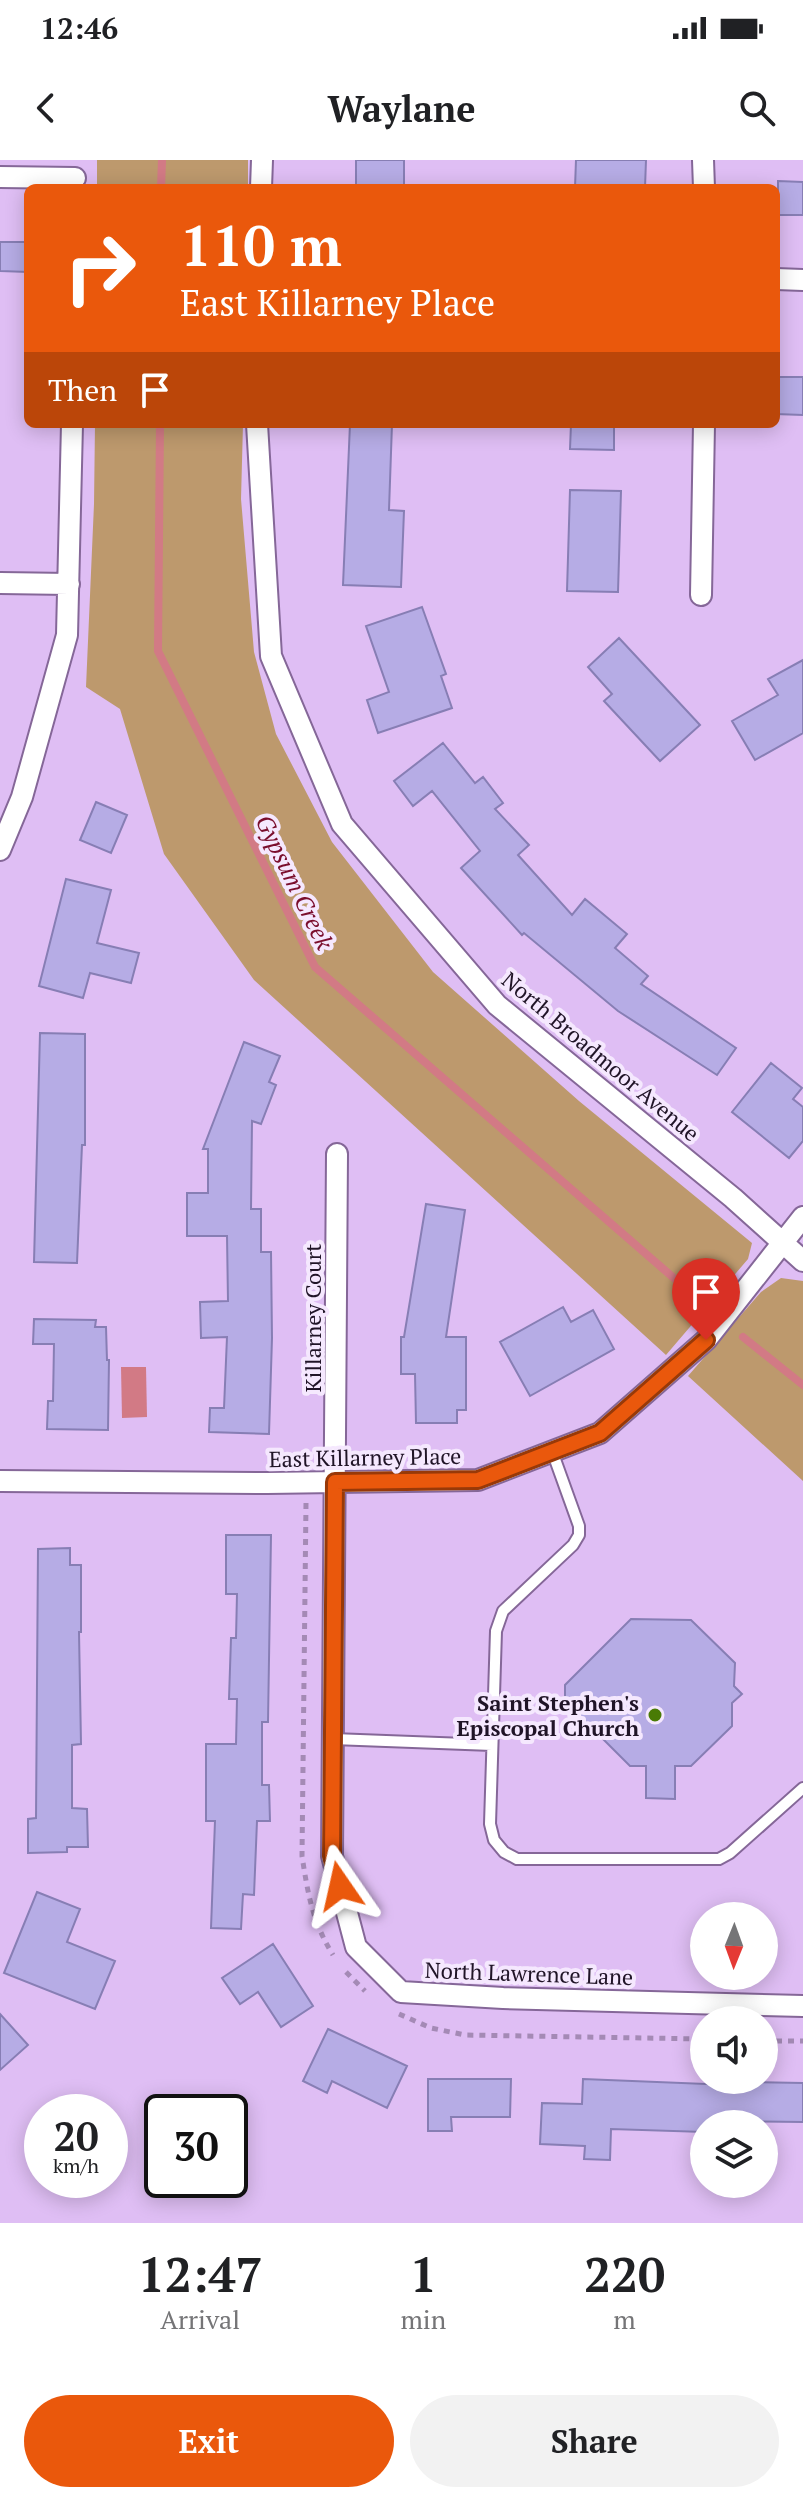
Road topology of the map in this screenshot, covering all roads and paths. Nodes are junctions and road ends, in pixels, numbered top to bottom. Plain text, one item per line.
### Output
1 (262, 160) edge
2 (703, 160) edge
3 (75, 175) edge
4 (0, 177) edge
5 (261, 184) edge
6 (704, 184) edge
7 (780, 279) edge
8 (803, 280) edge
9 (72, 428) edge
10 (257, 428) edge
11 (704, 428) edge
12 (0, 583) edge
13 (69, 584) junction
14 (701, 595) dead end
15 (0, 850) edge
16 (337, 1154) dead end
17 (803, 1217) edge
18 (783, 1242) junction
19 (803, 1261) edge
20 (552, 1451) junction
21 (0, 1481) edge
22 (305, 1482) junction
23 (335, 1482) junction
24 (333, 1739) junction
25 (492, 1745) junction
26 (803, 1788) edge
27 (337, 1961) dead end
28 (345, 1971) dead end
29 (365, 1991) dead end
30 (803, 2006) edge
31 (390, 2009) dead end
32 (690, 2039) edge
33 (778, 2041) edge
34 (803, 2041) edge

1 - 5 street
2 - 6 street
3 - 4 street
7 - 8 street
9 - 13 street
10 - 18 street, North Broadmoor Avenue
11 - 14 street
12 - 13 street
13 - 15 street
16 - 23 street, Killarney Court
17 - 18 street, East Killarney Place
18 - 19 street, North Broadmoor Avenue
18 - 20 street, East Killarney Place
20 - 23 street, East Killarney Place
20 - 25 lane
21 - 22 street, East Killarney Place
22 - 23 street, East Killarney Place
22 - 27 path
23 - 24 street, North Lawrence Lane
24 - 25 lane
24 - 30 street, North Lawrence Lane
25 - 26 lane
28 - 29 path
31 - 32 path
33 - 34 path

